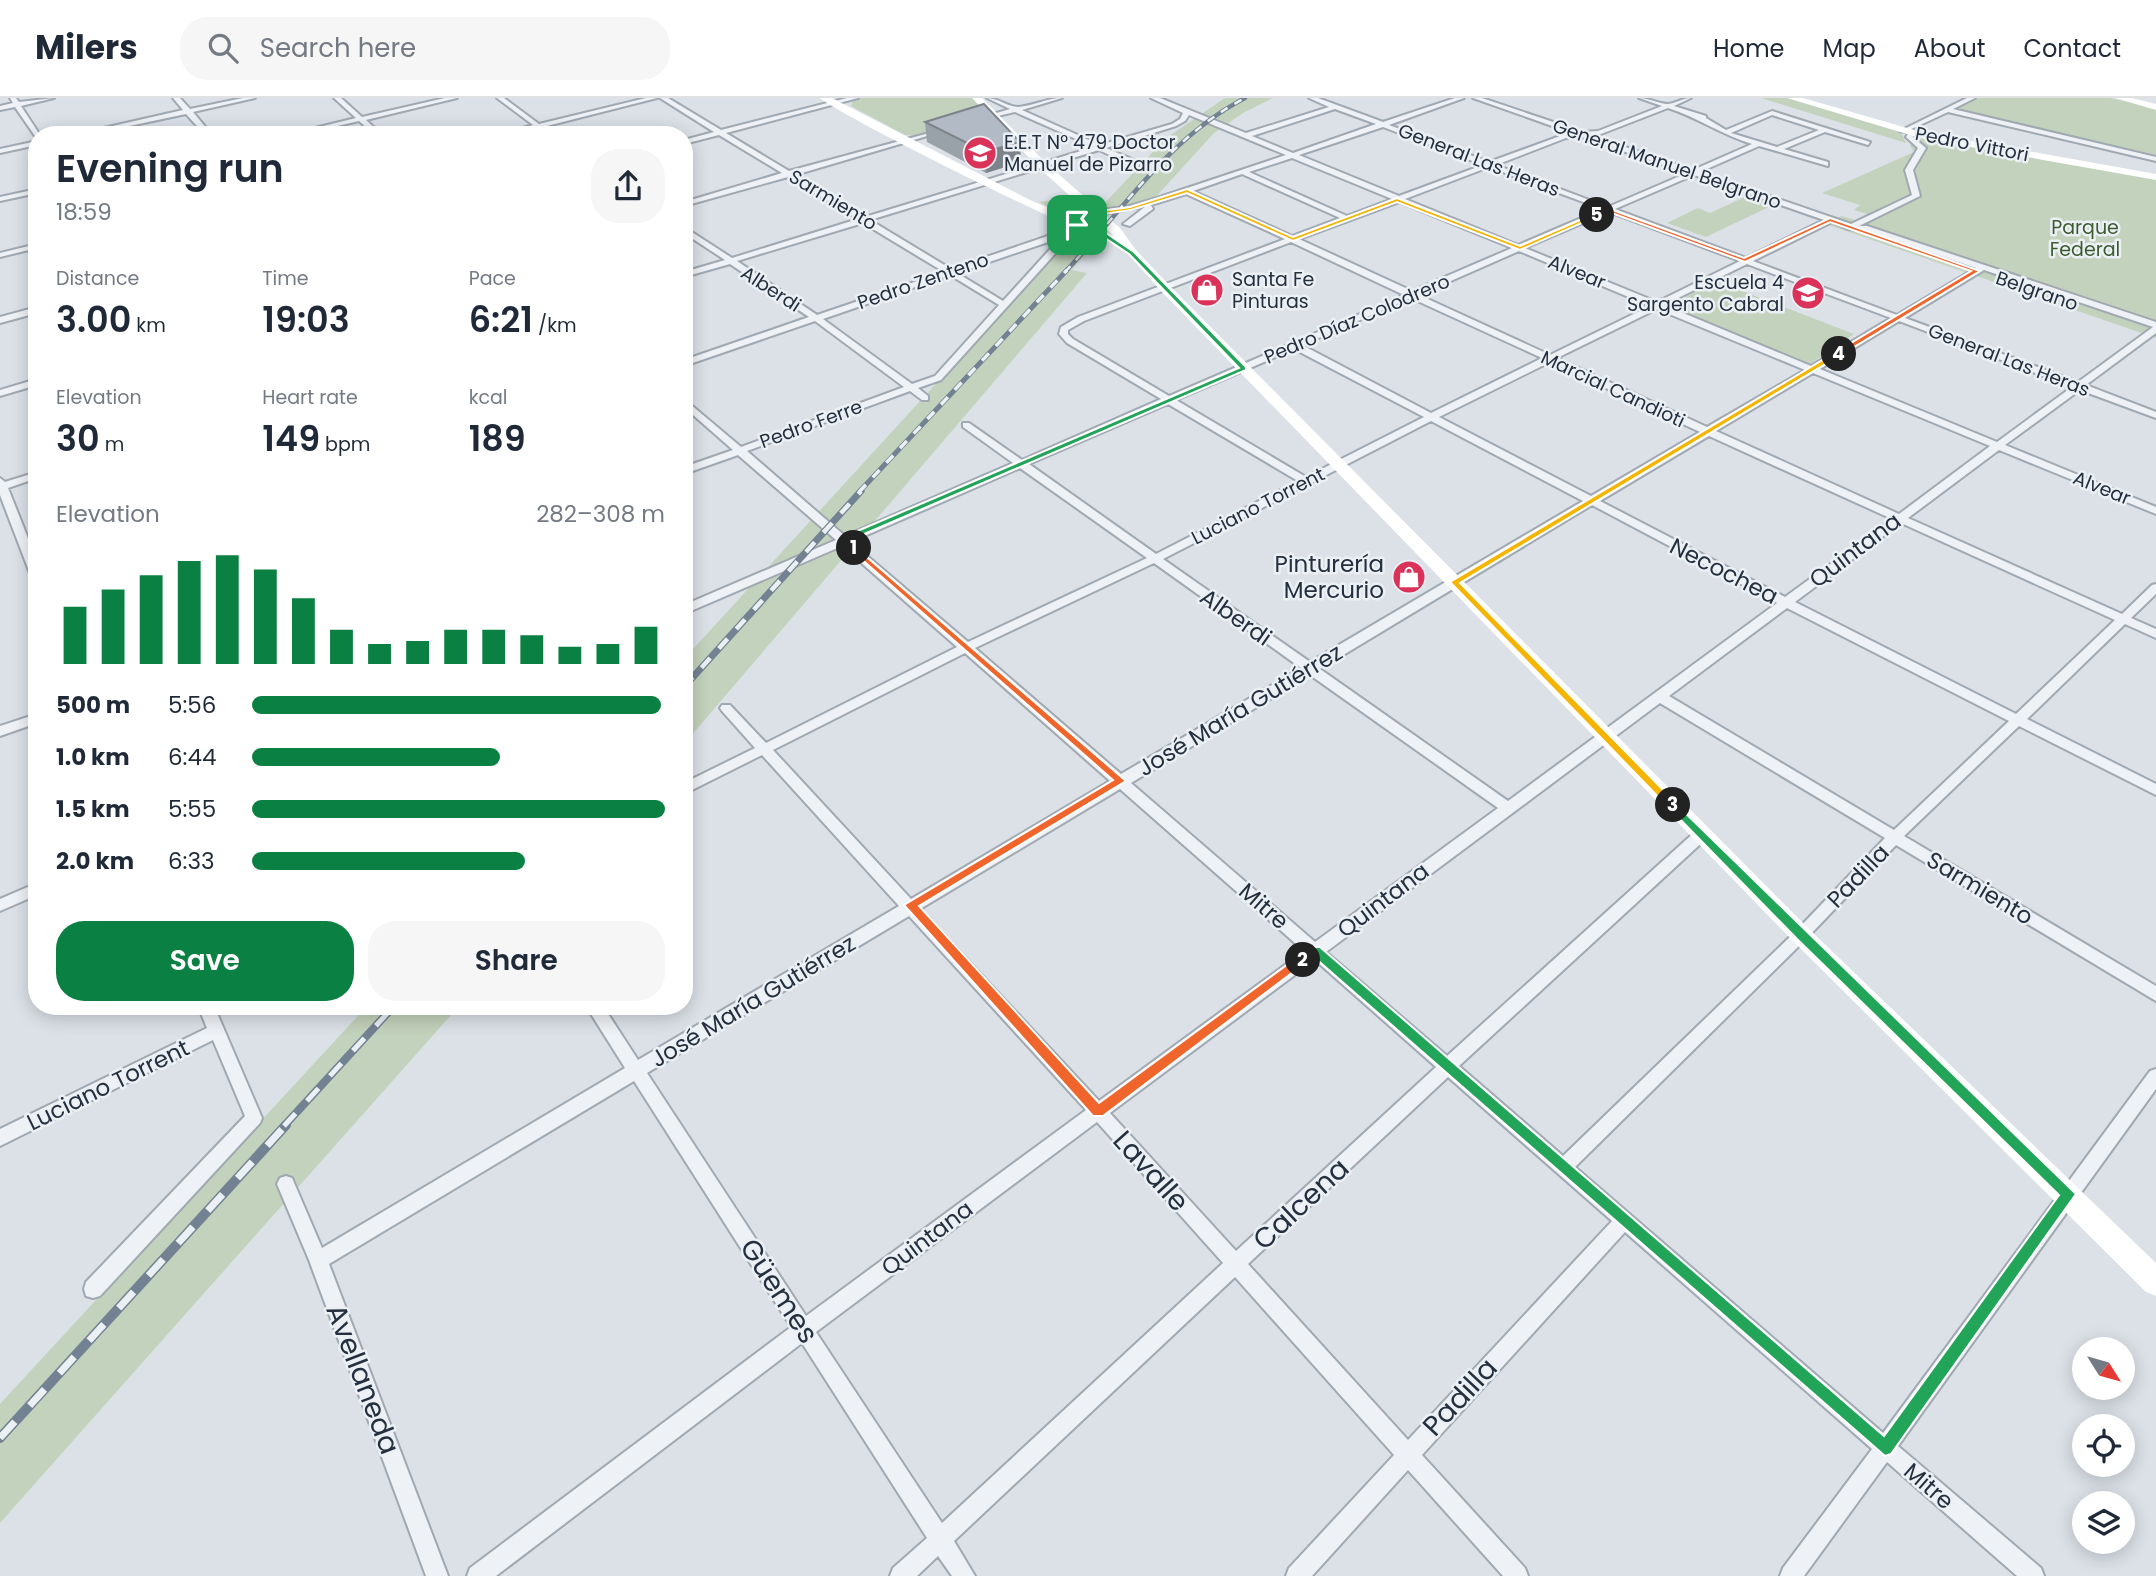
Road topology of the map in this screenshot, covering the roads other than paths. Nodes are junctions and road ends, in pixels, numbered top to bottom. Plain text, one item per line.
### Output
1 (51, 98) edge
2 (176, 98) edge
3 (252, 98) edge
4 (337, 98) edge
5 (454, 98) edge
6 (500, 98) edge
7 (654, 98) edge
8 (663, 98) edge
9 (855, 98) edge
10 (977, 98) edge
11 (990, 98) edge
12 (1059, 98) edge
13 (1154, 98) edge
14 (1312, 98) edge
15 (1461, 98) edge
16 (1476, 98) edge
17 (1642, 98) edge
18 (1688, 98) edge
19 (1792, 98) edge
20 (1972, 98) edge
21 (2120, 98) edge
22 (2138, 98) edge
23 (15, 101) edge
24 (830, 101) edge
25 (2156, 104) edge
26 (1668, 106) junction
27 (1335, 107) junction
28 (0, 108) edge
29 (1018, 109) junction
30 (1947, 110) junction
31 (187, 111) junction
32 (1187, 112) junction
33 (1695, 115) junction
34 (995, 116) junction
35 (361, 119) junction
36 (973, 122) edge
37 (1382, 124) junction
38 (31, 126) edge
39 (118, 126) edge
40 (201, 126) edge
41 (330, 126) edge
42 (369, 126) edge
43 (538, 126) joint
44 (1739, 127) junction
45 (947, 129) edge
46 (1824, 130) junction
47 (1724, 132) junction
48 (1907, 132) junction
49 (720, 133) junction
50 (1580, 135) junction
51 (1244, 136) junction
52 (693, 140) edge
53 (906, 140) junction
54 (1868, 143) dead end
55 (1759, 144) junction
56 (28, 145) edge
57 (1100, 147) junction
58 (1777, 150) junction
59 (0, 151) edge
60 (1292, 156) junction
61 (2156, 159) edge
62 (1136, 164) dead end
63 (1489, 164) junction
64 (1825, 164) dead end
65 (1042, 165) junction
66 (1243, 172) junction
67 (1692, 173) junction
68 (789, 174) junction
69 (2156, 177) edge
70 (986, 182) junction
71 (1187, 191) junction
72 (28, 193) edge
73 (0, 199) edge
74 (1160, 200) junction
75 (1397, 200) junction
76 (693, 201) edge
77 (1609, 209) junction
78 (1095, 213) junction
79 (1346, 218) junction
80 (866, 219) junction
81 (1830, 220) junction
82 (1127, 223) dead end
83 (1075, 226) junction
84 (1855, 228) junction
85 (693, 236) edge
86 (1293, 239) junction
87 (28, 248) edge
88 (1520, 248) junction
89 (1132, 253) junction
90 (0, 255) edge
91 (1745, 260) junction
92 (729, 262) junction
93 (1979, 269) junction
94 (951, 271) junction
95 (693, 272) edge
96 (1165, 288) junction
97 (1413, 295) junction
98 (1003, 304) junction
99 (1656, 305) junction
100 (28, 312) edge
101 (816, 318) junction
102 (1898, 318) junction
103 (0, 320) edge
104 (2155, 329) edge
105 (1296, 345) junction
106 (1548, 359) junction
107 (693, 360) edge
108 (1244, 368) junction
109 (1812, 370) junction
110 (28, 385) edge
111 (2080, 386) junction
112 (911, 387) junction
113 (0, 393) edge
114 (925, 398) dead end
115 (1168, 400) junction
116 (693, 410) edge
117 (2156, 415) edge
118 (1431, 417) junction
119 (965, 425) dead end
120 (1709, 432) junction
121 (1997, 445) junction
122 (737, 451) junction
123 (1020, 464) junction
124 (1337, 464) junction
125 (693, 468) edge
126 (28, 477) edge
127 (1306, 481) junction
128 (1, 483) edge
129 (1592, 502) junction
130 (2156, 511) edge
131 (1898, 519) junction
132 (844, 540) junction
133 (28, 553) edge
134 (1154, 559) junction
135 (1454, 582) junction
136 (2156, 587) edge
137 (1785, 602) junction
138 (693, 606) edge
139 (2122, 619) junction
140 (2156, 635) edge
141 (967, 647) junction
142 (1310, 670) junction
143 (1659, 696) junction
144 (726, 708) dead end
145 (2019, 718) junction
146 (28, 721) edge
147 (0, 732) edge
148 (1604, 736) junction
149 (765, 749) junction
150 (1121, 781) junction
151 (693, 785) edge
152 (2156, 790) edge
153 (1508, 808) junction
154 (1702, 834) junction
155 (1895, 837) junction
156 (28, 893) edge
157 (0, 905) edge
158 (910, 905) junction
159 (1801, 935) junction
160 (1315, 951) junction
161 (2156, 994) edge
162 (210, 1015) edge
163 (600, 1015) edge
164 (216, 1031) junction
165 (1448, 1066) junction
166 (637, 1071) junction
167 (2156, 1076) edge
168 (1098, 1111) junction
169 (0, 1138) edge
170 (1563, 1167) junction
171 (286, 1184) dead end
172 (2068, 1194) junction
173 (1624, 1220) junction
174 (318, 1260) junction
175 (1235, 1266) junction
176 (2156, 1282) edge
177 (93, 1289) dead end
178 (804, 1329) junction
179 (1885, 1448) junction
180 (1408, 1454) junction
181 (941, 1539) junction
182 (437, 1576) edge
183 (478, 1576) edge
184 (901, 1576) edge
185 (964, 1576) edge
186 (1297, 1576) edge
187 (1517, 1576) edge
188 (1791, 1576) edge
189 (2033, 1576) edge

1 - 23 street
2 - 31 street
3 - 31 street
4 - 35 street
5 - 35 street
6 - 43 street
7 - 43 street
8 - 49 street, Sarmiento
9 - 24 street
10 - 34 main road
11 - 29 street
12 - 29 street
13 - 32 street, Alvear
14 - 27 street, General Las Heras
15 - 37 street, Pedro Zenteno
16 - 50 street, General Manuel Belgrano
17 - 26 street
18 - 26 street
19 - 48 main road, Pedro Vittori
20 - 30 street
21 - 25 main road
22 - 25 main road
23 - 28 street
23 - 38 street
24 - 49 street
24 - 53 main road
26 - 33 street
26 - 50 street
27 - 37 street, General Las Heras
27 - 51 street
29 - 34 street
29 - 57 street
30 - 48 street
30 - 61 street
31 - 39 street
31 - 40 street
32 - 51 street, Alvear
32 - 57 street
33 - 44 street
33 - 47 street
34 - 36 street
34 - 65 main road
35 - 41 street
35 - 42 street
37 - 60 street, Pedro Zenteno
37 - 63 street, General Las Heras
44 - 46 street
44 - 47 street
45 - 53 street
46 - 54 street
46 - 58 street
47 - 55 street
48 - 69 main road, Pedro Vittori
48 - 84 street
49 - 52 street
49 - 68 street, Sarmiento
50 - 63 street
50 - 67 street, General Manuel Belgrano
51 - 60 street, Alvear
53 - 68 street
53 - 70 main road
55 - 58 street
55 - 67 street, Pedro Díaz Colodrero
56 - 59 street
57 - 62 street
57 - 65 street
58 - 64 street
60 - 66 street, Pedro Zenteno
60 - 75 street, Alvear
63 - 75 street
63 - 77 street, General Las Heras
65 - 70 street
65 - 78 main road
66 - 71 street, Pedro Zenteno
66 - 79 street
67 - 77 street, Pedro Díaz Colodrero
67 - 81 street, General Manuel Belgrano
68 - 76 street
68 - 80 street, Sarmiento
70 - 80 street
70 - 83 main road
71 - 74 street, Pedro Zenteno
71 - 86 street, Marcial Candioti
72 - 73 street
74 - 78 street, Pedro Zenteno
74 - 82 street, Pedro Zenteno
75 - 79 street
75 - 88 street, Alvear
77 - 88 street, Pedro Díaz Colodrero
77 - 91 street, General Las Heras
78 - 83 street, Pedro Zenteno
78 - 89 main road
79 - 86 street
80 - 92 street
80 - 94 street, Sarmiento
81 - 84 street, General Manuel Belgrano
81 - 91 street, Luciano Torrent
83 - 89 main road
83 - 94 street, Pedro Zenteno
83 - 98 street
84 - 93 street, Belgrano
85 - 92 street, Alberdi
86 - 96 street
86 - 97 street, Marcial Candioti
87 - 90 street
88 - 97 street, Pedro Díaz Colodrero
88 - 99 street, Alvear
89 - 96 main road
91 - 99 street, Luciano Torrent
91 - 102 street, General Las Heras
92 - 95 street
92 - 101 street, Alberdi
93 - 102 street, José María Gutiérrez
93 - 104 street, Belgrano
94 - 98 street, Sarmiento
94 - 101 street, Pedro Zenteno
96 - 108 main road
96 - 115 street
97 - 105 street, Pedro Díaz Colodrero
97 - 106 street, Marcial Candioti
98 - 112 street, Pedro Ferre
99 - 106 street, Luciano Torrent
99 - 109 street, Alvear
100 - 103 street
101 - 107 street, Pedro Zenteno
101 - 112 street, Alberdi
102 - 109 street, José María Gutiérrez
102 - 111 street, General Las Heras
104 - 111 street, Quintana
105 - 108 street, Pedro Díaz Colodrero
105 - 118 street, Necochea
106 - 118 street, Luciano Torrent
106 - 120 street, Marcial Candioti
108 - 115 street, Pedro Díaz Colodrero
108 - 124 main road
109 - 120 street, José María Gutiérrez
109 - 121 street, Alvear
110 - 113 street
111 - 117 street, General Las Heras
111 - 121 street, Quintana
112 - 114 street, Alberdi
112 - 122 street, Pedro Ferre
115 - 123 street, Pedro Díaz Colodrero
115 - 127 street
116 - 122 street, Mitre
118 - 124 street, Luciano Torrent
118 - 129 street, Necochea
119 - 123 street, Alberdi
120 - 129 street, José María Gutiérrez
120 - 131 street, Marcial Candioti
121 - 130 street, Alvear
121 - 131 street, Quintana
122 - 125 street, Pedro Ferre
122 - 132 street, Mitre
123 - 132 street, Pedro Díaz Colodrero
123 - 134 street, Alberdi
124 - 127 street, Luciano Torrent
124 - 135 main road
126 - 128 street
127 - 134 street, Luciano Torrent
128 - 133 street
129 - 135 street, José María Gutiérrez
129 - 137 street, Necochea
131 - 137 street, Quintana
131 - 139 street, Marcial Candioti
132 - 138 street, Pedro Díaz Colodrero
132 - 141 street, Mitre
134 - 141 street, Luciano Torrent
134 - 142 street, Alberdi
135 - 142 street, José María Gutiérrez
135 - 148 main road
136 - 139 street, Padilla
137 - 143 street, Quintana
137 - 145 street, Necochea
139 - 140 street, Marcial Candioti
139 - 145 street, Padilla
141 - 149 street, Luciano Torrent
141 - 150 street, Mitre
142 - 150 street, José María Gutiérrez
142 - 153 street, Alberdi
143 - 148 street, Quintana
143 - 155 street, Sarmiento
144 - 149 street, Lavalle
145 - 152 street, Necochea
145 - 155 street, Padilla
146 - 147 street
148 - 153 street, Quintana
148 - 154 main road
149 - 151 street, Luciano Torrent
149 - 158 street, Lavalle
150 - 158 street, José María Gutiérrez
150 - 160 street, Mitre
153 - 160 street, Quintana
154 - 159 main road
154 - 165 street, Calcena
155 - 159 street, Padilla
155 - 161 street, Sarmiento
156 - 157 street
158 - 166 street, José María Gutiérrez
158 - 168 street, Lavalle
159 - 170 street, Padilla
159 - 172 main road
160 - 165 street, Mitre
160 - 168 street, Quintana
162 - 164 street
163 - 166 street, Güemes
164 - 169 street, Luciano Torrent
164 - 177 street
165 - 170 street, Mitre
165 - 175 street, Calcena
166 - 174 street, José María Gutiérrez
166 - 178 street, Güemes
167 - 172 street
168 - 175 street, Lavalle
168 - 178 street, Quintana
170 - 173 street, Mitre
171 - 174 street, Avellaneda
172 - 176 main road
172 - 179 street
173 - 179 street, Mitre
173 - 180 street, Padilla
174 - 182 street, Avellaneda
175 - 180 street, Lavalle
175 - 181 street, Calcena
178 - 181 street, Güemes
178 - 183 street, Quintana
179 - 188 street
179 - 189 street, Mitre
180 - 186 street, Padilla
180 - 187 street, Lavalle
181 - 184 street, Calcena
181 - 185 street, Güemes

